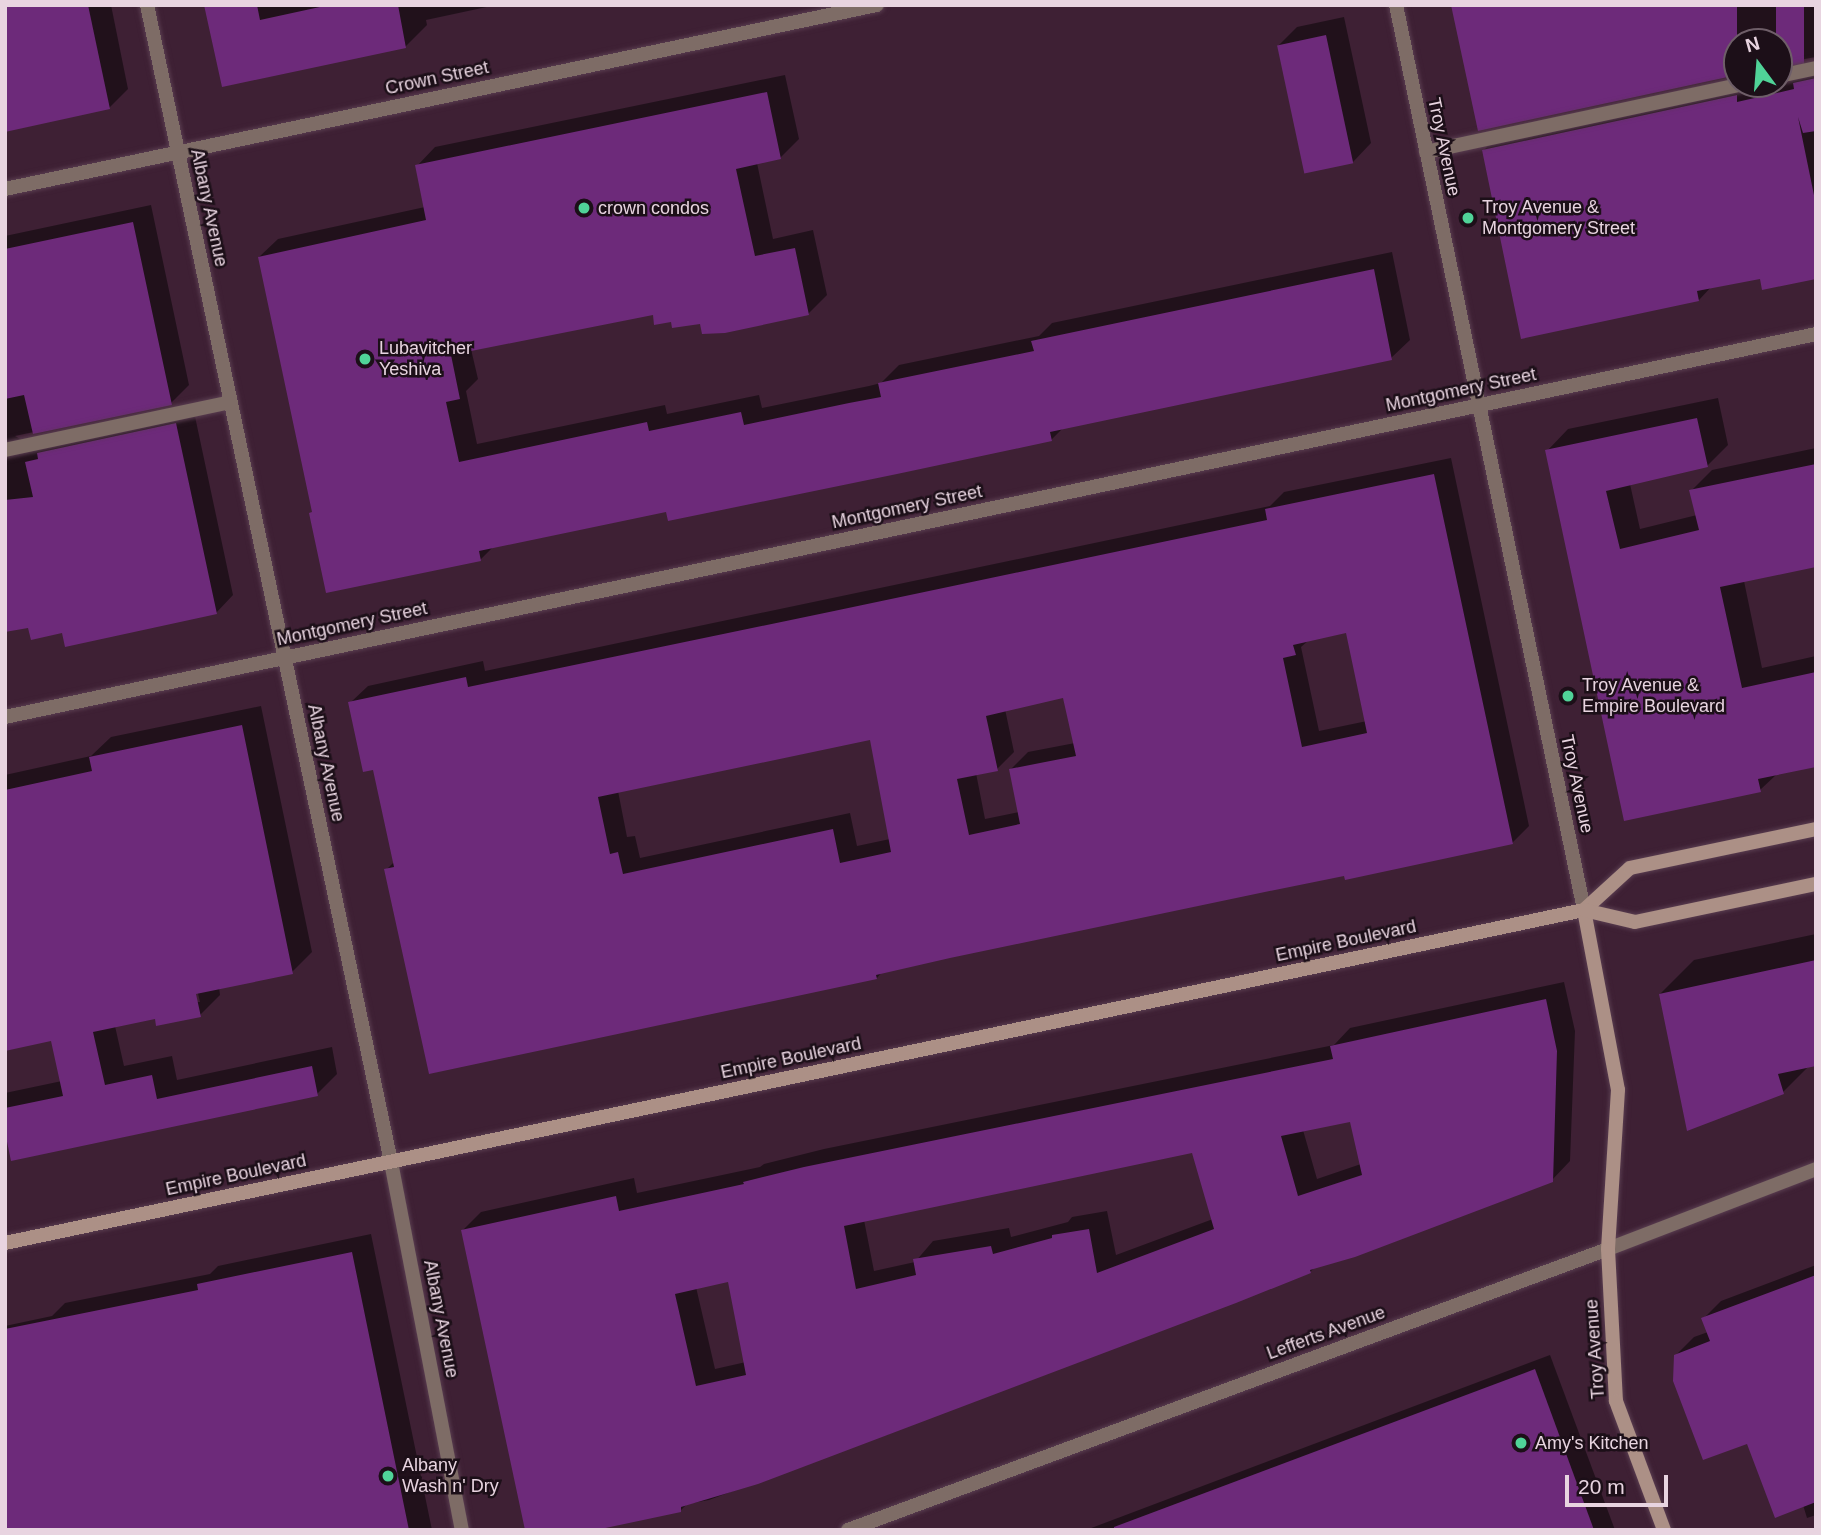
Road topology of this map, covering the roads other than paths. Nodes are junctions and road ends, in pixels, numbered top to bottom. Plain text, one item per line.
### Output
1 (147, 5) edge
2 (877, 5) edge
3 (1396, 5) edge
4 (1816, 68) edge
5 (1793, 73) edge
6 (1723, 88) edge
7 (1426, 152) junction
8 (178, 153) junction
9 (5, 189) edge
10 (1816, 334) edge
11 (230, 402) junction
12 (1478, 406) junction
13 (5, 450) edge
14 (284, 659) junction
15 (5, 717) edge
16 (1816, 829) edge
17 (1816, 884) edge
18 (1584, 910) junction
19 (391, 1162) junction
20 (1816, 1168) edge
21 (5, 1243) edge
22 (1608, 1249) junction
23 (462, 1530) edge
24 (848, 1530) edge
25 (1664, 1530) edge

1 - 8 street, Albany Avenue
2 - 8 street, Crown Street
3 - 7 street, Troy Avenue
4 - 5 street
6 - 7 street
7 - 12 street, Troy Avenue
8 - 9 street, Crown Street
8 - 11 street, Albany Avenue
10 - 12 street, Montgomery Street
11 - 13 street
11 - 14 street, Albany Avenue
12 - 14 street, Montgomery Street
12 - 18 street, Troy Avenue
14 - 15 street, Montgomery Street
14 - 19 street, Albany Avenue
16 - 18 main road
17 - 18 main road, Empire Boulevard
18 - 19 main road, Empire Boulevard
18 - 22 main road, Troy Avenue
19 - 21 main road, Empire Boulevard
19 - 23 street, Albany Avenue
20 - 22 street, Lefferts Avenue
22 - 24 street, Lefferts Avenue
22 - 25 main road, Troy Avenue

